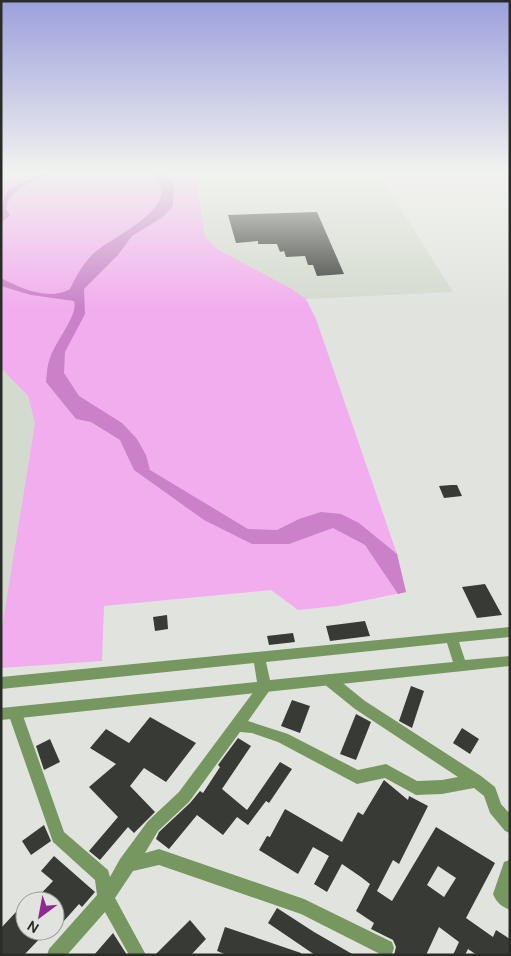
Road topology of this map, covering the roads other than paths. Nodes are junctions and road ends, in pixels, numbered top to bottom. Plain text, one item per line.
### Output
1 (510, 632) edge
2 (451, 638) junction
3 (259, 657) junction
4 (510, 661) edge
5 (462, 666) junction
6 (330, 680) junction
7 (1, 683) edge
8 (264, 686) junction
9 (8, 713) edge
10 (237, 725) junction
11 (476, 782) junction
12 (510, 826) edge
13 (126, 865) junction
14 (510, 868) edge
15 (106, 898) junction
16 (510, 902) edge
17 (386, 948) dead end
18 (55, 955) edge
19 (138, 955) edge

1 - 2 street
2 - 3 street
2 - 5 street
3 - 7 street
3 - 8 street
4 - 5 street
5 - 6 street
6 - 8 street
6 - 11 street
8 - 9 street
8 - 10 street
9 - 15 street
10 - 11 street
10 - 13 street
11 - 12 street
13 - 15 street
13 - 17 street
14 - 16 street
15 - 18 street
15 - 19 street

